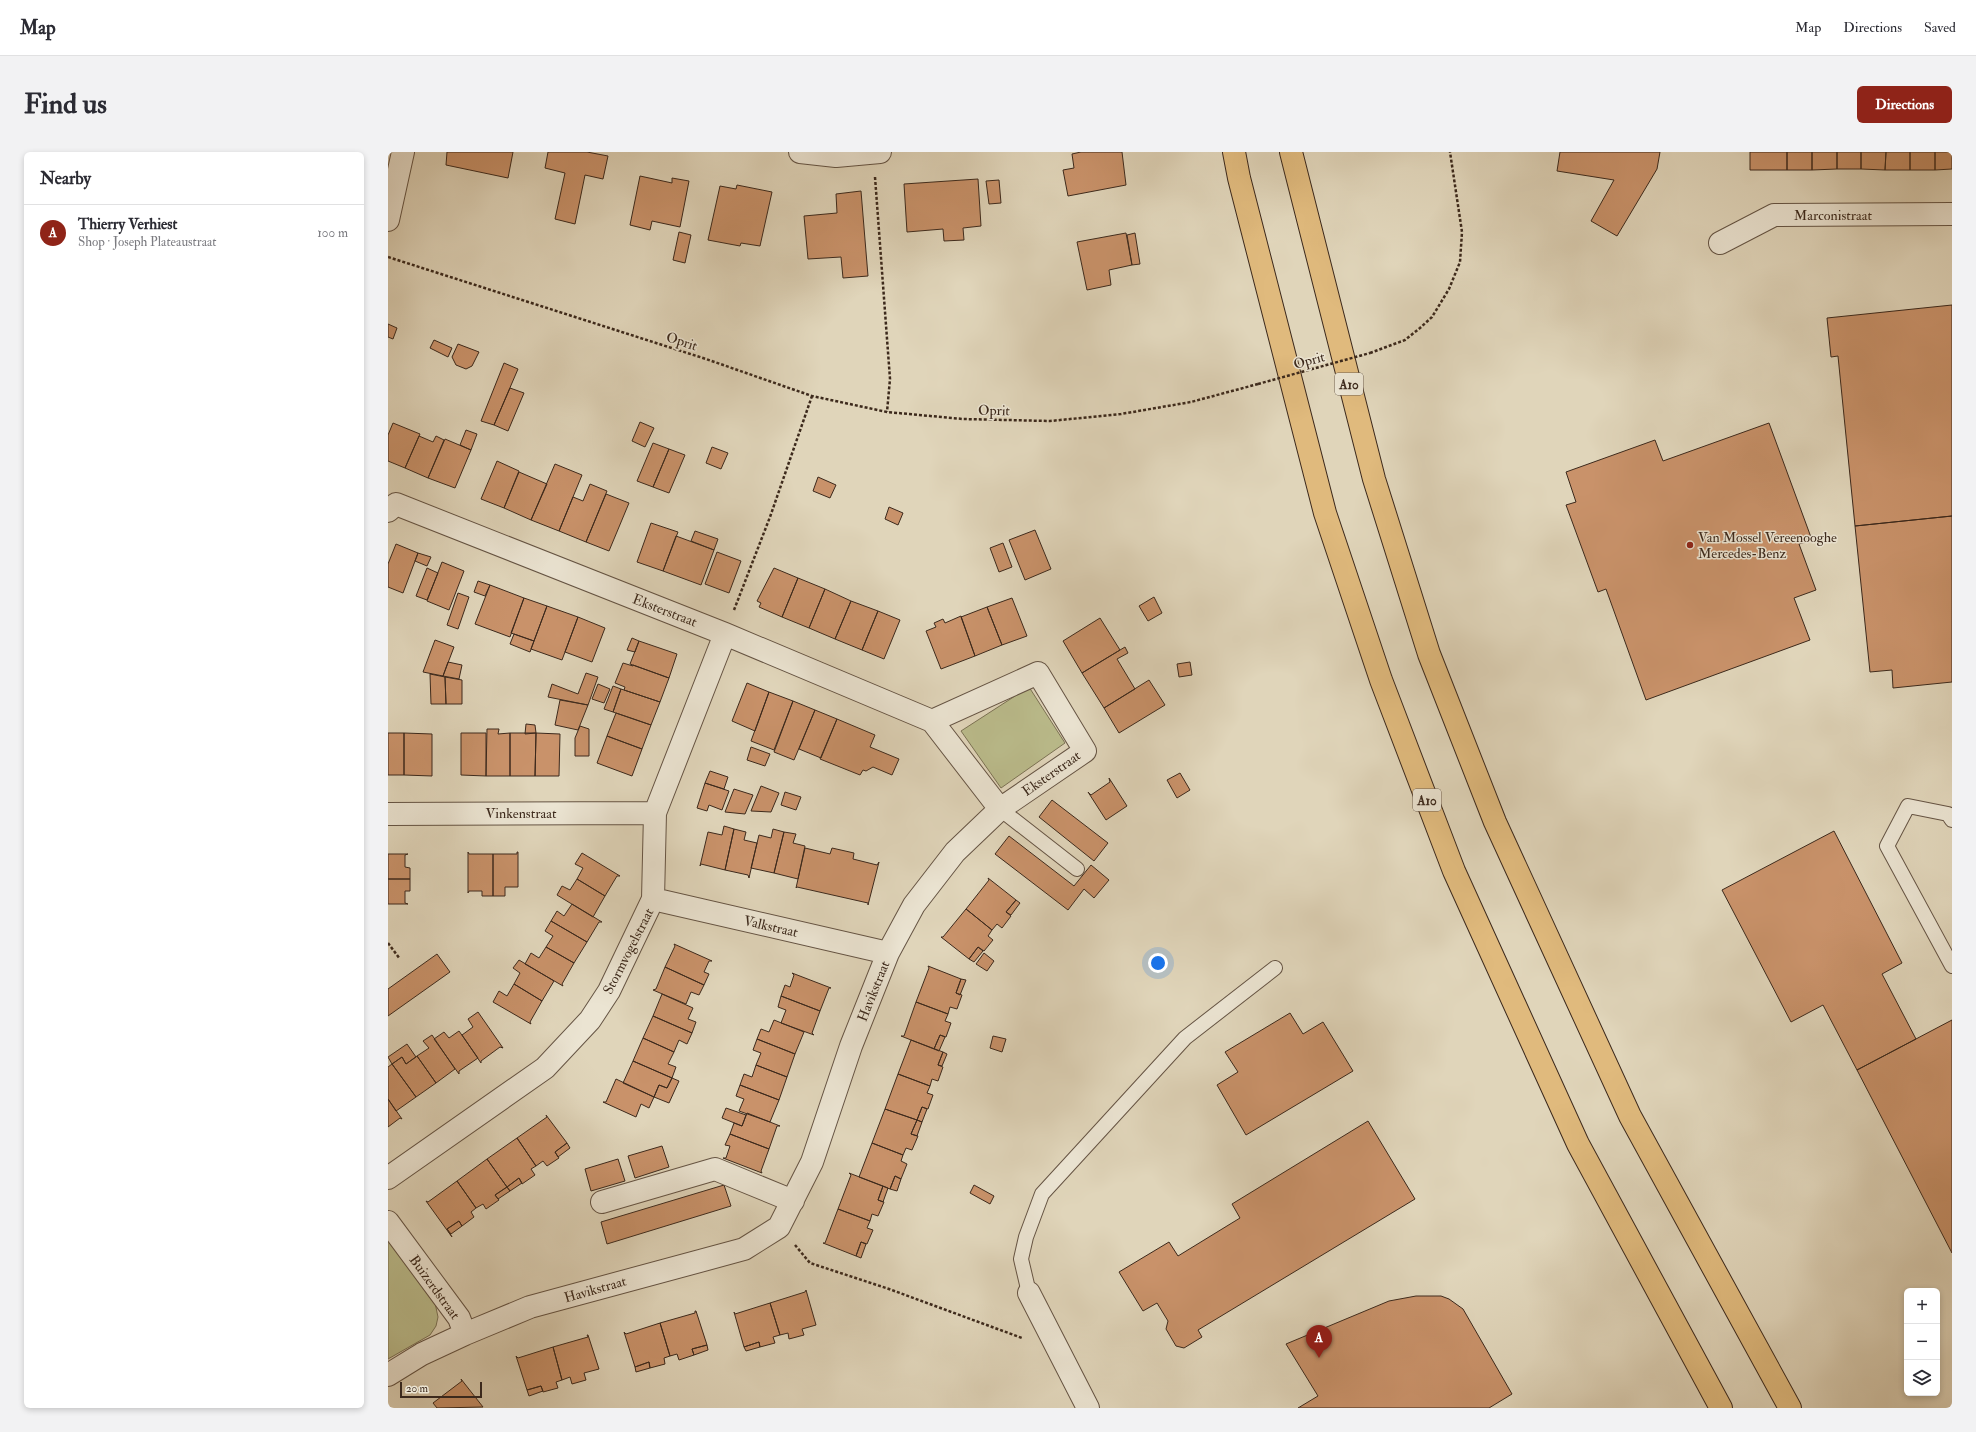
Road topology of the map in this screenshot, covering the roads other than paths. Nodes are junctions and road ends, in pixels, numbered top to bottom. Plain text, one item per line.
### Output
1 (403, 152) edge
2 (800, 152) edge
3 (873, 152) edge
4 (880, 152) edge
5 (1234, 152) edge
6 (1291, 152) edge
7 (1952, 214) edge
8 (388, 220) edge
9 (1720, 242) dead end
10 (391, 505) edge
11 (725, 634) junction
12 (932, 721) junction
13 (1000, 809) junction
14 (654, 813) junction
15 (388, 814) edge
16 (1952, 820) edge
17 (1077, 869) dead end
18 (653, 899) junction
19 (888, 953) junction
20 (1952, 966) edge
21 (1275, 968) dead end
22 (388, 1178) edge
23 (792, 1201) junction
24 (602, 1202) dead end
25 (388, 1222) edge
26 (1029, 1293) joint
27 (465, 1334) junction
28 (388, 1375) edge
29 (1088, 1408) edge
30 (1722, 1408) edge
31 (1790, 1408) edge

1 - 8 street
2 - 3 street
3 - 4 street
5 - 30 highway, A10
6 - 31 highway, A10
7 - 9 street, Marconistraat
10 - 11 street, Eksterstraat
11 - 12 street, Eksterstraat
11 - 14 street, Stormvogelstraat
12 - 13 street, Eksterstraat
12 - 13 street, Eksterstraat
13 - 17 lane
13 - 19 street, Havikstraat
14 - 15 street, Vinkenstraat
14 - 18 street, Stormvogelstraat
16 - 20 lane
18 - 19 street, Valkstraat
18 - 22 street, Stormvogelstraat
19 - 23 street, Havikstraat
21 - 26 lane
23 - 24 street
23 - 27 street, Havikstraat
25 - 27 street, Buizerdstraat
26 - 29 street
27 - 28 street, Havikstraat

